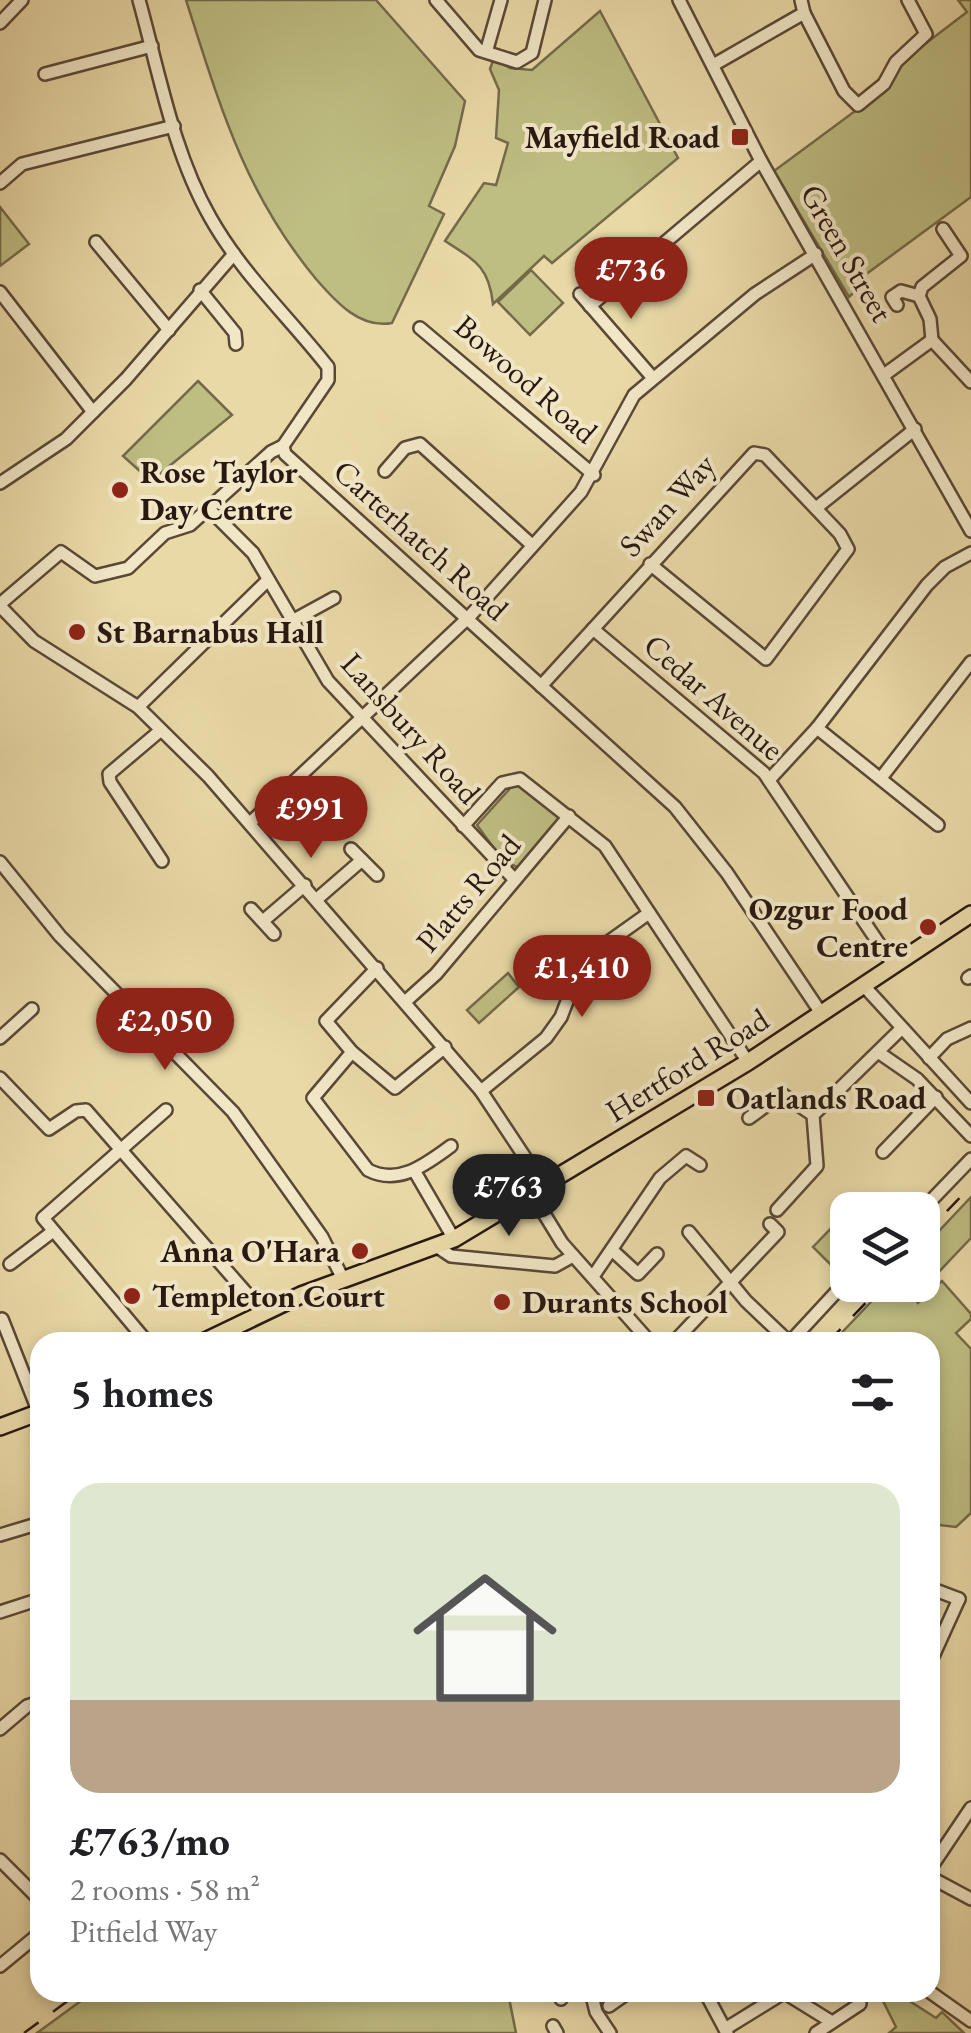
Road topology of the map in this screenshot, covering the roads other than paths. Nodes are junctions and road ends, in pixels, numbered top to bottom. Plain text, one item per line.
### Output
1 (22, 0) edge
2 (138, 0) edge
3 (436, 0) edge
4 (501, 0) edge
5 (545, 0) edge
6 (679, 0) edge
7 (908, 0) edge
8 (803, 6) edge
9 (0, 23) edge
10 (152, 46) junction
11 (487, 49) junction
12 (715, 64) junction
13 (44, 74) dead end
14 (174, 126) junction
15 (761, 161) junction
16 (0, 184) edge
17 (942, 228) dead end
18 (96, 242) dead end
19 (234, 254) junction
20 (816, 254) junction
21 (200, 290) junction
22 (0, 292) edge
23 (580, 294) dead end
24 (919, 296) junction
25 (897, 305) dead end
26 (590, 306) junction
27 (420, 328) dead end
28 (169, 330) junction
29 (932, 340) junction
30 (236, 344) dead end
31 (966, 364) edge
32 (884, 375) junction
33 (652, 377) junction
34 (971, 382) edge
35 (92, 412) junction
36 (915, 429) junction
37 (283, 446) junction
38 (385, 471) dead end
39 (594, 474) junction
40 (0, 483) edge
41 (208, 508) junction
42 (816, 508) junction
43 (971, 530) edge
44 (532, 546) junction
45 (971, 553) edge
46 (650, 564) junction
47 (268, 580) junction
48 (334, 598) dead end
49 (0, 605) edge
50 (464, 616) junction
51 (292, 621) junction
52 (593, 628) junction
53 (971, 662) edge
54 (541, 686) junction
55 (138, 707) junction
56 (362, 718) junction
57 (817, 728) junction
58 (162, 730) junction
59 (880, 778) junction
60 (769, 780) junction
61 (568, 816) junction
62 (250, 823) junction
63 (463, 826) junction
64 (938, 826) dead end
65 (352, 849) dead end
66 (362, 860) junction
67 (0, 862) edge
68 (162, 862) dead end
69 (377, 876) dead end
70 (516, 880) junction
71 (305, 885) junction
72 (317, 899) junction
73 (251, 909) dead end
74 (649, 912) junction
75 (971, 914) edge
76 (263, 921) junction
77 (274, 934) dead end
78 (892, 963) junction
79 (377, 968) junction
80 (864, 986) junction
81 (406, 1001) junction
82 (32, 1010) dead end
83 (821, 1014) junction
84 (902, 1028) junction
85 (971, 1028) edge
86 (0, 1038) edge
87 (444, 1047) junction
88 (352, 1052) junction
89 (878, 1052) junction
90 (929, 1058) junction
91 (748, 1062) junction
92 (0, 1078) edge
93 (481, 1091) junction
94 (936, 1096) junction
95 (971, 1103) edge
96 (166, 1110) dead end
97 (814, 1114) junction
98 (749, 1118) dead end
99 (971, 1136) edge
100 (451, 1146) dead end
101 (122, 1149) junction
102 (883, 1152) dead end
103 (971, 1159) edge
104 (700, 1165) dead end
105 (415, 1172) junction
106 (538, 1190) junction
107 (939, 1192) edge
108 (776, 1210) dead end
109 (770, 1224) dead end
110 (52, 1232) junction
111 (688, 1232) dead end
112 (454, 1239) junction
113 (439, 1248) junction
114 (612, 1250) junction
115 (657, 1254) dead end
116 (573, 1256) junction
117 (10, 1264) dead end
118 (594, 1274) junction
119 (343, 1279) junction
120 (732, 1284) junction
121 (830, 1299) edge
122 (263, 1312) junction
123 (2, 1319) edge
124 (137, 1332) edge
125 (223, 1332) edge
126 (642, 1332) edge
127 (684, 1332) edge
128 (779, 1332) edge
129 (798, 1332) edge
130 (30, 1389) edge
131 (30, 1415) edge
132 (0, 1427) edge
133 (30, 1526) edge
134 (0, 1534) edge
135 (940, 1591) edge
136 (965, 1597) edge
137 (30, 1602) edge
138 (0, 1612) edge
139 (940, 1644) edge
140 (30, 1706) edge
141 (0, 1729) edge
142 (971, 1808) edge
143 (940, 1854) edge
144 (0, 1860) edge
145 (940, 1882) edge
146 (30, 1890) edge
147 (971, 1899) edge
148 (30, 1941) edge
149 (0, 1966) edge
150 (940, 1999) edge
151 (595, 2002) edge
152 (613, 2002) edge
153 (699, 2002) edge
154 (709, 2002) edge
155 (771, 2002) edge
156 (800, 2002) edge
157 (860, 2004) dead end
158 (609, 2006) dead end
159 (693, 2008) dead end
160 (970, 2019) edge
161 (832, 2022) junction
162 (726, 2031) edge
163 (606, 2032) edge
164 (816, 2033) edge

1 - 9 street
2 - 10 street
3 - 11 street
4 - 11 street
5 - 11 street
6 - 12 street, Green Street
7 - 8 street
8 - 12 street
10 - 13 street
10 - 14 street
12 - 15 street, Green Street
14 - 16 street
14 - 19 street
15 - 20 street, Green Street
15 - 26 street
17 - 24 street
18 - 28 street
19 - 21 street
19 - 37 street
20 - 32 street, Green Street
20 - 33 street
21 - 28 street
21 - 30 street
22 - 35 street
23 - 26 street
24 - 25 street
24 - 29 street
26 - 33 street
27 - 39 street, Bowood Road
28 - 35 street
29 - 31 street
29 - 32 street
31 - 34 street
32 - 36 street, Green Street
33 - 39 street
35 - 40 street
36 - 42 street
36 - 43 street, Green Street
37 - 41 street
37 - 50 street, Carterhatch Road
38 - 44 street
39 - 44 street
41 - 47 street, Lansbury Road
41 - 49 street
42 - 46 street, Swan Way
42 - 46 street, Swan Way
44 - 50 street
45 - 57 street
46 - 52 street, Swan Way
47 - 51 street, Lansbury Road
47 - 55 street
48 - 51 street
49 - 55 street
50 - 54 street, Carterhatch Road
50 - 56 street
51 - 56 street, Lansbury Road
52 - 54 street, Swan Way
52 - 60 street, Cedar Avenue
53 - 59 street
54 - 83 street, Carterhatch Road
55 - 58 street
56 - 62 street
56 - 63 street, Lansbury Road
57 - 59 street
57 - 60 street
58 - 62 street
58 - 68 street
59 - 64 street
60 - 78 street, Cedar Avenue
61 - 63 street
61 - 70 street, Platts Road
61 - 74 street
62 - 71 street
63 - 70 street, Lansbury Road
65 - 66 street
66 - 69 street
66 - 72 street
67 - 119 street
70 - 81 street, Platts Road
71 - 72 street
71 - 76 street
72 - 79 street
73 - 76 street
74 - 91 street
74 - 93 street
75 - 78 main road, Hertford Road
76 - 77 street
78 - 80 main road, Hertford Road
79 - 81 street
79 - 88 street
80 - 83 main road, Hertford Road
80 - 84 street
81 - 87 street
82 - 86 street
83 - 91 main road, Hertford Road
84 - 89 street
84 - 90 street
85 - 90 street
87 - 88 street
87 - 93 street
88 - 105 street
89 - 94 street
89 - 97 street
90 - 95 street
91 - 106 main road, Hertford Road
92 - 101 street
93 - 106 street
94 - 99 street
94 - 102 street
96 - 101 street
97 - 98 street
97 - 108 street
100 - 105 street
101 - 110 street
101 - 122 street
103 - 107 street
104 - 114 street
105 - 112 street
106 - 112 main road, Hertford Road
106 - 116 street
109 - 120 street
110 - 117 street
110 - 124 street
111 - 120 street
112 - 113 main road, Hertford Road
113 - 116 street
113 - 119 main road, Hertford Road
114 - 115 street
114 - 118 street
116 - 118 street
118 - 126 street
119 - 122 main road, Hertford Road
120 - 127 street
120 - 128 street
121 - 129 street
122 - 125 main road, Hertford Road
123 - 130 street
131 - 132 main road
133 - 134 street
135 - 136 street
136 - 139 street
137 - 138 street
140 - 141 street
142 - 143 street
144 - 146 street
145 - 147 street
148 - 149 street
150 - 160 street
151 - 163 street
152 - 158 street
153 - 159 street
154 - 162 street
155 - 162 street
156 - 161 street
157 - 161 street
161 - 164 street

